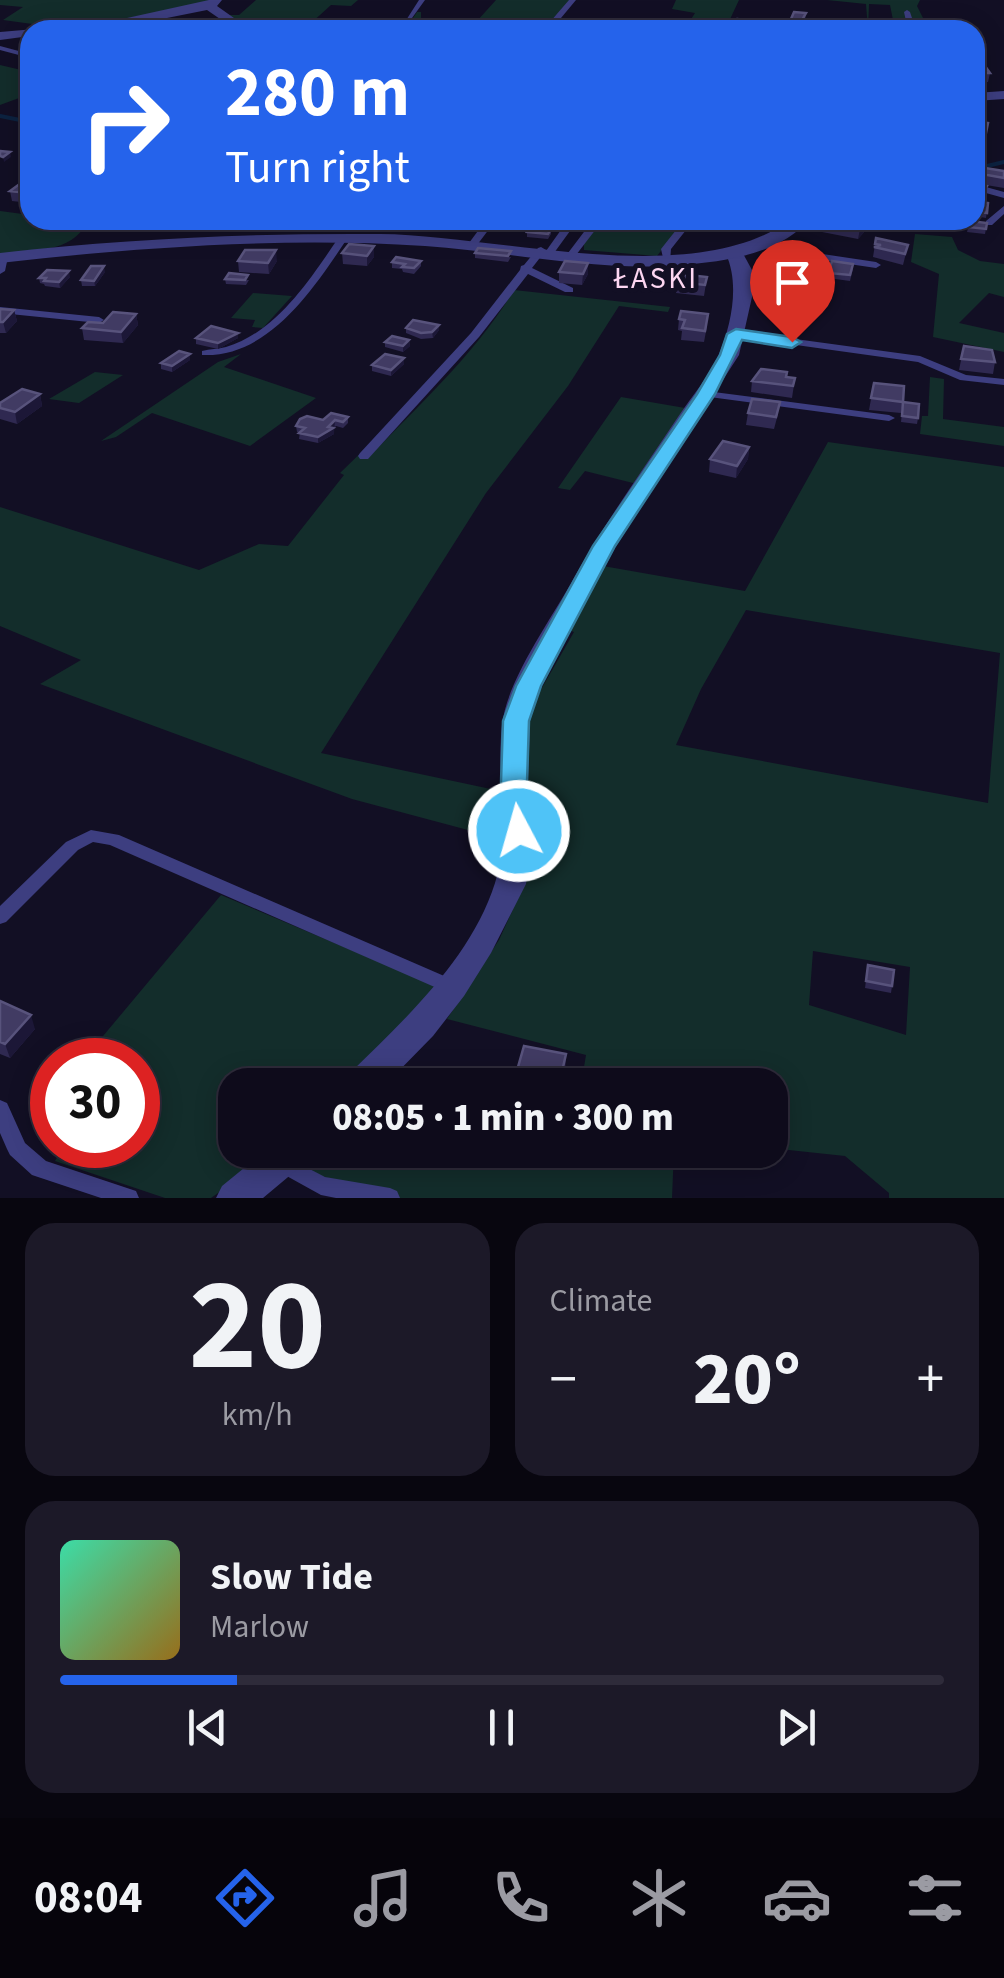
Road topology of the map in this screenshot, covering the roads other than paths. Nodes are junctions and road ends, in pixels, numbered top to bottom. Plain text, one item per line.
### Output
1 (574, 0) edge
2 (212, 3) edge
3 (907, 12) dead end
4 (137, 20) edge
5 (556, 20) edge
6 (909, 20) edge
7 (1004, 209) edge
8 (989, 223) edge
9 (483, 230) edge
10 (564, 230) edge
11 (590, 230) edge
12 (681, 230) edge
13 (784, 230) edge
14 (342, 239) junction
15 (474, 243) junction
16 (762, 244) junction
17 (546, 250) junction
18 (734, 252) junction
19 (573, 253) junction
20 (668, 260) junction
21 (1, 262) edge
22 (876, 265) dead end
23 (524, 268) junction
24 (569, 290) dead end
25 (0, 310) edge
26 (100, 320) edge
27 (736, 334) junction
28 (206, 354) dead end
29 (1004, 382) edge
30 (706, 394) junction
31 (889, 418) dead end
32 (364, 456) dead end
33 (0, 917) edge
34 (452, 987) junction
35 (379, 1068) edge
36 (0, 1110) edge
37 (272, 1168) edge
38 (300, 1168) edge
39 (129, 1198) edge
40 (235, 1198) edge
41 (390, 1198) edge

1 - 5 lane
2 - 4 street
3 - 6 lane
7 - 8 lane
9 - 15 lane
10 - 17 lane
11 - 19 lane
12 - 20 lane
13 - 16 street
14 - 15 street
14 - 21 street
14 - 28 lane
15 - 17 street
16 - 18 street
16 - 22 lane
17 - 19 street
17 - 23 lane
18 - 20 street
18 - 27 street
19 - 20 street
23 - 24 lane
23 - 32 lane
25 - 26 lane
27 - 29 lane
27 - 30 street
30 - 31 lane
30 - 34 street
33 - 34 lane
34 - 35 street
36 - 39 lane
37 - 40 street
38 - 41 lane

